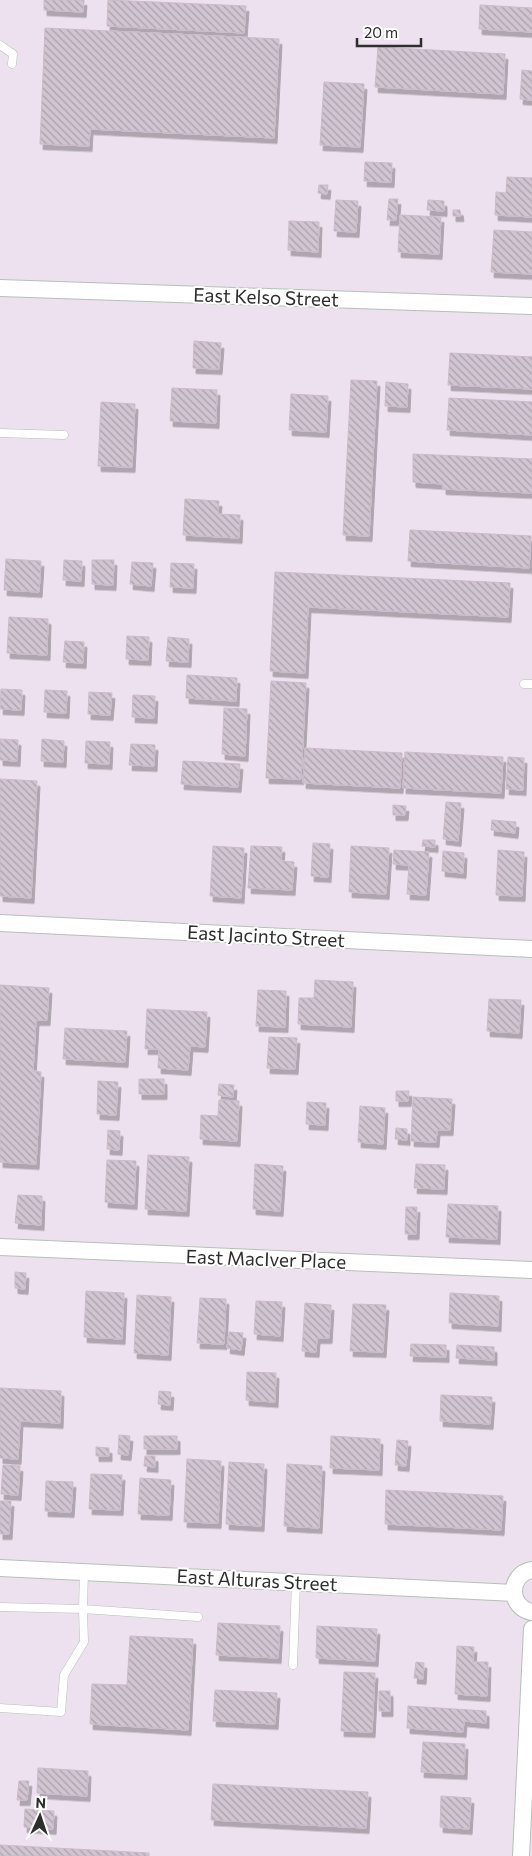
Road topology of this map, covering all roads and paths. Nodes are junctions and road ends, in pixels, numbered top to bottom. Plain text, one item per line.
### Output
1 (0, 45) edge
2 (12, 64) dead end
3 (0, 288) edge
4 (532, 306) edge
5 (0, 432) edge
6 (64, 435) dead end
7 (0, 923) edge
8 (532, 949) edge
9 (0, 1247) edge
10 (532, 1270) edge
11 (0, 1568) edge
12 (532, 1570) edge
13 (84, 1572) junction
14 (296, 1582) junction
15 (513, 1592) junction
16 (0, 1607) edge
17 (83, 1609) junction
18 (532, 1612) edge
19 (198, 1616) dead end
20 (532, 1629) edge
21 (293, 1665) dead end
22 (0, 1708) edge
23 (525, 1852) edge

1 - 2 lane
3 - 4 street, East Kelso Street
5 - 6 lane
7 - 8 street, East Jacinto Street
9 - 10 street, East MacIver Place
11 - 13 street, East Alturas Street
12 - 15 street
13 - 14 street, East Alturas Street
13 - 17 lane
14 - 15 street, East Alturas Street
14 - 21 lane
15 - 18 street
16 - 17 lane
17 - 19 lane
17 - 22 lane
20 - 23 street

